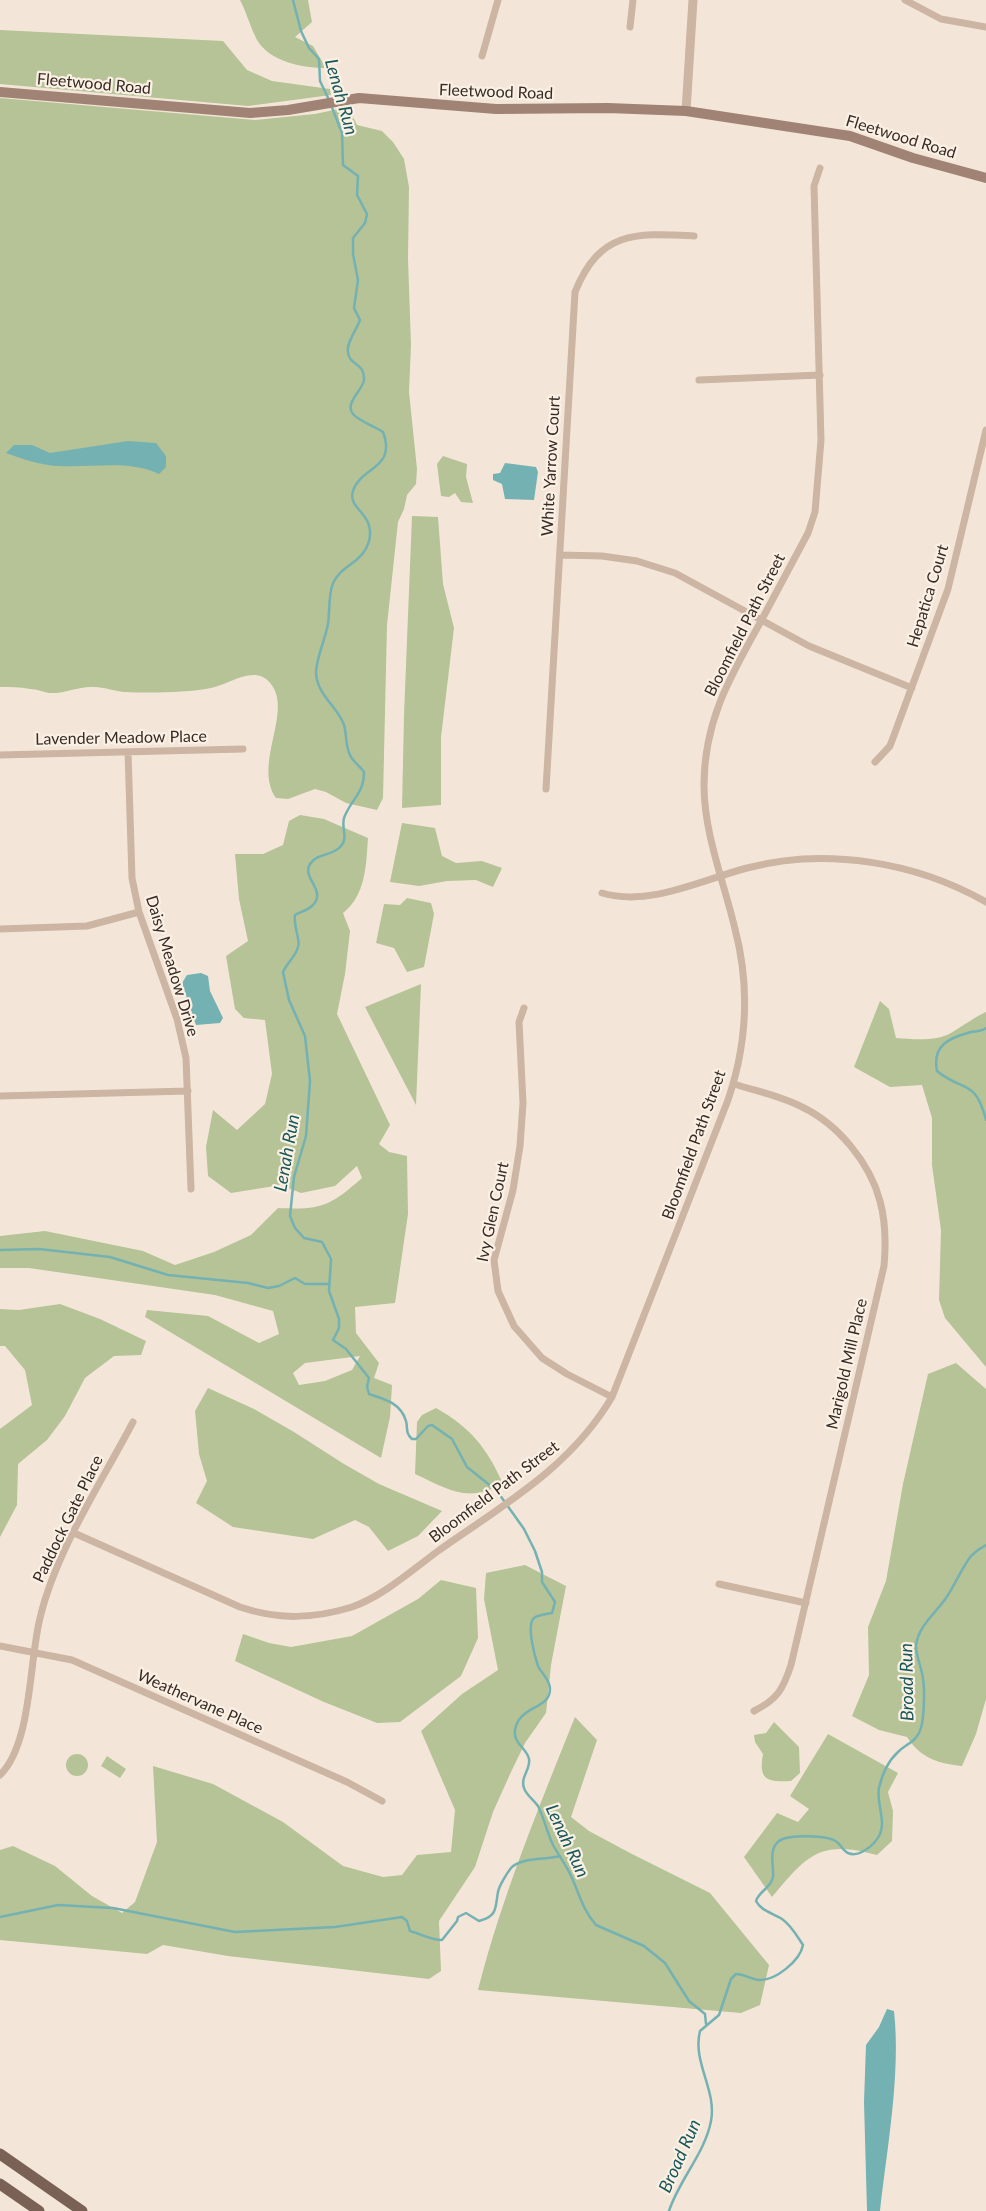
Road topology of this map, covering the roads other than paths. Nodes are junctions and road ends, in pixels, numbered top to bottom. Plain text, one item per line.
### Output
1 (498, 0) edge
2 (633, 0) edge
3 (693, 0) edge
4 (905, 0) edge
5 (986, 27) edge
6 (630, 28) dead end
7 (482, 56) dead end
8 (0, 92) edge
9 (686, 111) junction
10 (820, 168) dead end
11 (986, 178) edge
12 (694, 236) dead end
13 (820, 376) junction
14 (699, 380) dead end
15 (986, 430) edge
16 (561, 555) junction
17 (760, 621) junction
18 (912, 688) junction
19 (243, 749) dead end
20 (128, 752) junction
21 (0, 755) edge
22 (875, 762) dead end
23 (546, 788) dead end
24 (720, 876) junction
25 (602, 893) dead end
26 (986, 902) edge
27 (139, 912) junction
28 (0, 929) edge
29 (524, 1008) dead end
30 (734, 1084) junction
31 (188, 1091) junction
32 (0, 1096) edge
33 (191, 1189) dead end
34 (612, 1397) junction
35 (133, 1422) dead end
36 (74, 1534) junction
37 (719, 1584) dead end
38 (806, 1603) junction
39 (0, 1646) edge
40 (33, 1651) junction
41 (754, 1711) dead end
42 (0, 1775) edge
43 (382, 1801) dead end
44 (0, 2154) edge
45 (0, 2184) edge
46 (39, 2211) edge
47 (82, 2211) edge

1 - 7 street
2 - 6 street
3 - 9 street
4 - 5 street
8 - 9 main road, Fleetwood Road
9 - 11 main road, Fleetwood Road
10 - 13 street, Bloomfield Path Street
12 - 16 street, White Yarrow Court
13 - 14 street
13 - 17 street, Bloomfield Path Street
15 - 18 street, Hepatica Court
16 - 17 street
16 - 23 street, White Yarrow Court
17 - 18 street
17 - 24 street, Bloomfield Path Street
18 - 22 street, Hepatica Court
19 - 20 street, Lavender Meadow Place
20 - 21 street, Lavender Meadow Place
20 - 27 street, Daisy Meadow Drive
24 - 25 street
24 - 26 street
24 - 30 street, Bloomfield Path Street
27 - 28 street
27 - 31 street, Daisy Meadow Drive
29 - 34 street, Ivy Glen Court
30 - 34 street, Bloomfield Path Street
30 - 38 street, Marigold Mill Place
31 - 32 street
31 - 33 street, Daisy Meadow Drive
34 - 36 street, Bloomfield Path Street
35 - 36 street, Paddock Gate Place
36 - 40 street, Paddock Gate Place
37 - 38 street
38 - 41 street, Marigold Mill Place
39 - 40 street, Weathervane Place
40 - 42 street, Paddock Gate Place
40 - 43 street, Weathervane Place
44 - 47 main road
45 - 46 main road

